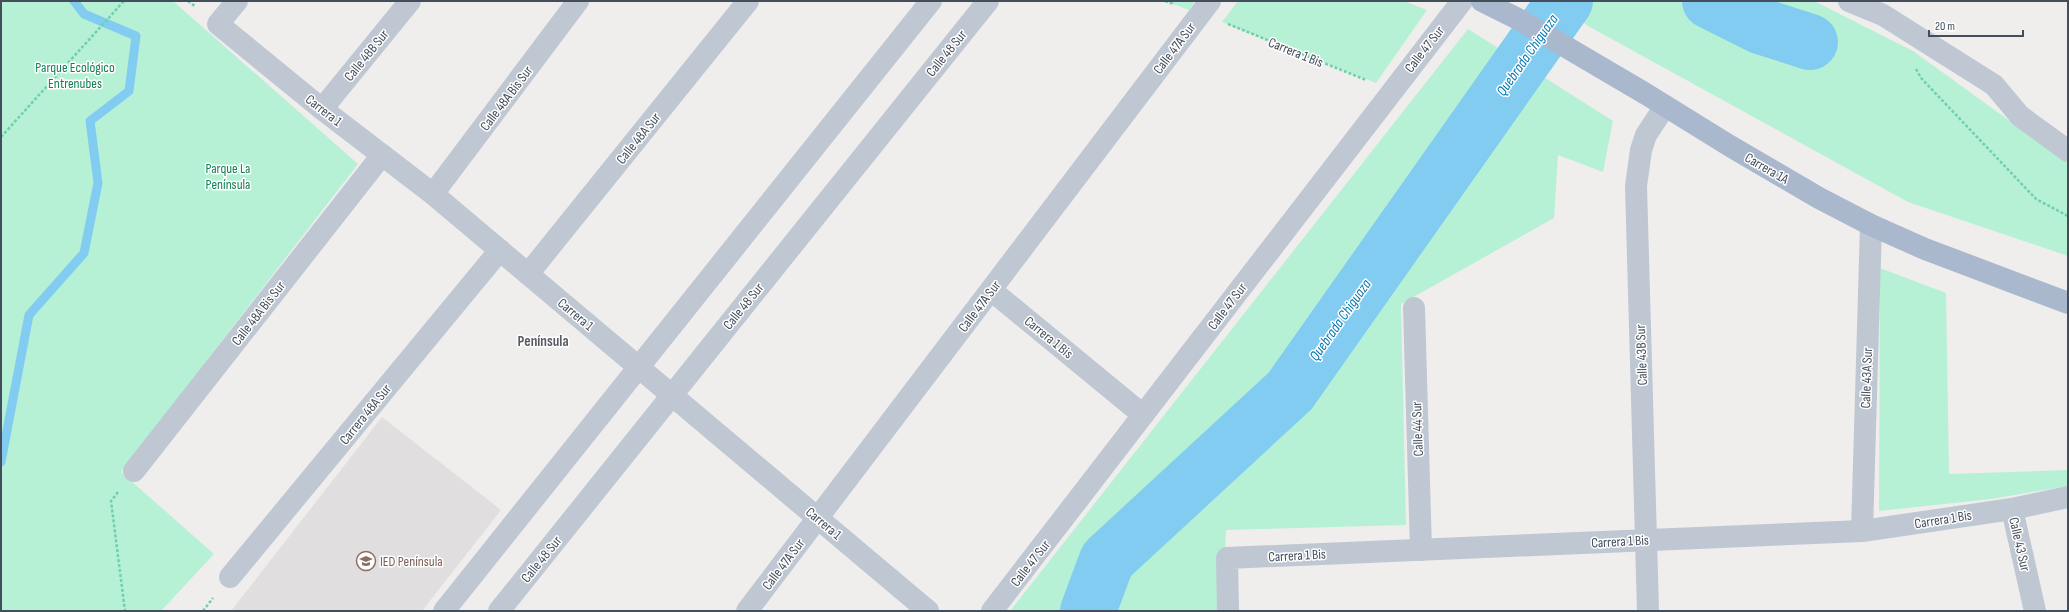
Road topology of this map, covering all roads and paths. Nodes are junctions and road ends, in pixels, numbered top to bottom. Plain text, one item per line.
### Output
1 (124, 1) edge
2 (237, 1) edge
3 (410, 1) edge
4 (578, 1) edge
5 (748, 1) edge
6 (931, 1) edge
7 (988, 1) edge
8 (1462, 1) edge
9 (1482, 1) edge
10 (1849, 1) edge
11 (1205, 8) edge
12 (1913, 66) dead end
13 (1393, 90) junction
14 (1665, 106) junction
15 (322, 109) junction
16 (1, 137) edge
17 (2068, 151) edge
18 (382, 155) junction
19 (433, 194) junction
20 (2068, 216) edge
21 (1871, 225) junction
22 (500, 250) junction
23 (528, 274) junction
24 (991, 290) junction
25 (2068, 303) edge
26 (1414, 308) dead end
27 (638, 367) junction
28 (672, 394) junction
29 (1143, 415) junction
30 (134, 471) joint
31 (2068, 498) edge
32 (2012, 509) junction
33 (818, 518) junction
34 (1862, 531) junction
35 (1646, 540) junction
36 (1421, 550) junction
37 (230, 577) dead end
38 (125, 611) edge
39 (444, 611) edge
40 (499, 611) edge
41 (747, 611) edge
42 (928, 611) edge
43 (992, 611) edge
44 (1228, 611) edge
45 (1648, 611) edge
46 (2035, 611) edge

1 - 16 path
2 - 15 street, Carrera 1
3 - 15 street, Calle 48B Sur
4 - 19 street, Calle 48A Bis Sur
5 - 23 street, Calle 48A Sur
6 - 27 street
7 - 28 street, Calle 48 Sur
8 - 13 street, Calle 47 Sur
9 - 14 main road, Carrera 1A
10 - 17 street
11 - 13 path, Carrera 1 Bis
11 - 24 street, Calle 47A Sur
12 - 20 path
13 - 29 street, Calle 47 Sur
14 - 21 main road, Carrera 1A
14 - 35 street, Calle 43B Sur
15 - 18 street, Carrera 1
18 - 19 street, Carrera 1
18 - 30 street, Calle 48A Bis Sur
19 - 22 street, Carrera 1
21 - 25 main road, Carrera 1A
21 - 34 street, Calle 43A Sur
22 - 23 street, Carrera 1
22 - 37 street, Carrera 48A Sur
23 - 27 street, Carrera 1
24 - 29 street, Carrera 1 Bis
24 - 33 street, Calle 47A Sur
26 - 36 street, Calle 44 Sur
27 - 28 street, Carrera 1
27 - 39 street
28 - 33 street, Carrera 1
28 - 40 street, Calle 48 Sur
29 - 43 street, Calle 47 Sur
30 - 38 path
31 - 32 street, Calle 43 Sur
32 - 34 street, Carrera 1 Bis
32 - 46 street, Calle 43 Sur
33 - 41 street, Calle 47A Sur
33 - 42 street, Carrera 1
34 - 35 street, Carrera 1 Bis
35 - 36 street, Carrera 1 Bis
35 - 45 street, Calle 43B Sur
36 - 44 street, Carrera 1 Bis

